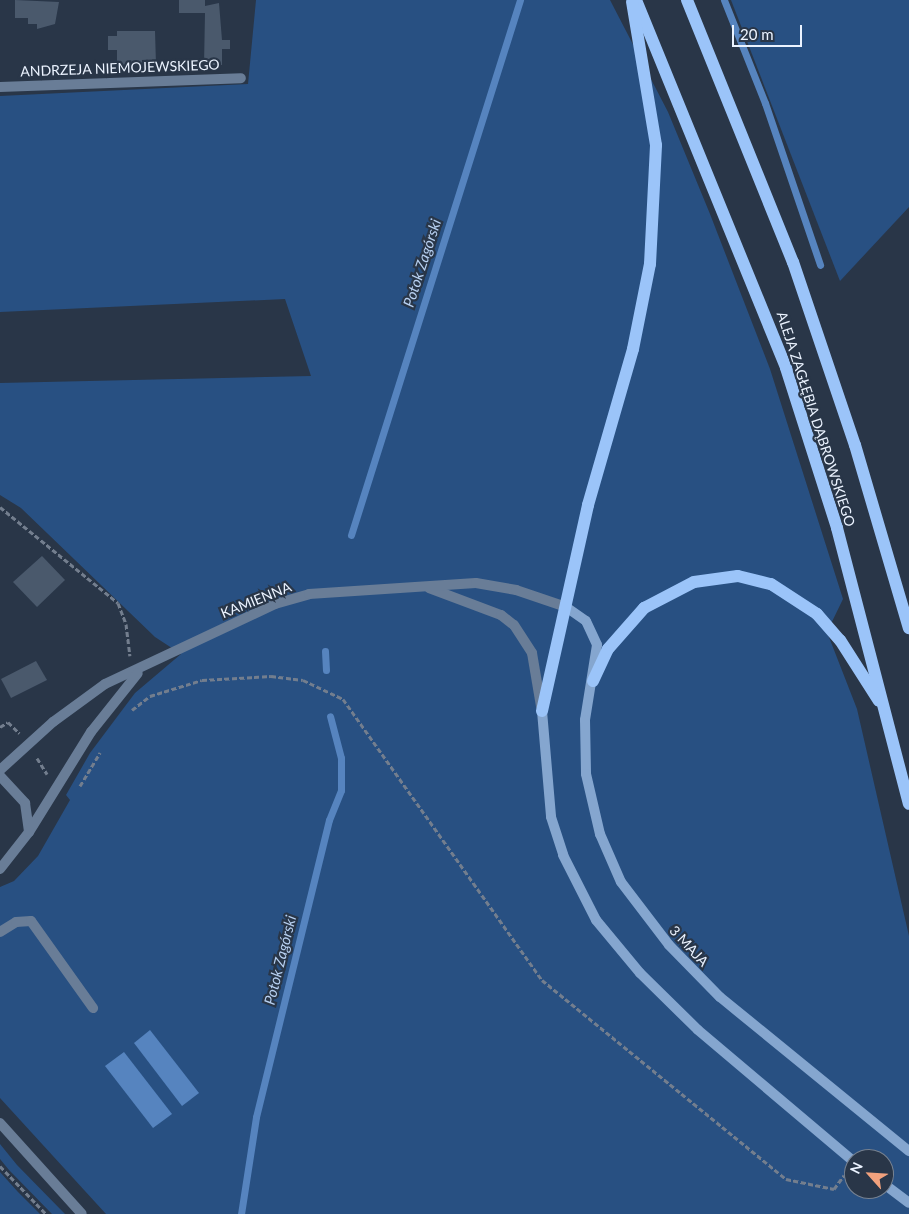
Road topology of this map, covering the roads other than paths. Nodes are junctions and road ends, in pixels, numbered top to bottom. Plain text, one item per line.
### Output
1 (632, 0) edge
2 (636, 0) edge
3 (687, 0) edge
4 (241, 78) dead end
5 (0, 87) edge
6 (424, 585) junction
7 (566, 607) junction
8 (909, 628) edge
9 (139, 672) junction
10 (594, 681) junction
11 (542, 711) junction
12 (889, 718) junction
13 (0, 770) edge
14 (0, 776) edge
15 (909, 804) edge
16 (29, 832) junction
17 (0, 869) edge
18 (0, 932) edge
19 (93, 1008) dead end
20 (0, 1123) edge
21 (909, 1151) edge
22 (844, 1154) edge
23 (894, 1192) edge
24 (909, 1203) edge
25 (82, 1214) edge

1 - 7 main road
2 - 12 main road, ALEJA ZAGŁĘBIA DĄBROWSKIEGO
3 - 8 main road, ALEJA ZAGŁĘBIA DĄBROWSKIEGO
4 - 5 street, ANDRZEJA NIEMOJEWSKIEGO
6 - 7 street, KAMIENNA
6 - 9 street, KAMIENNA
6 - 11 street, KAMIENNA
7 - 10 main road, 3 MAJA
7 - 11 main road
9 - 13 street, KAMIENNA
9 - 16 street, KAMIENNA
10 - 12 main road
10 - 21 main road, 3 MAJA
11 - 22 main road
12 - 15 main road, ALEJA ZAGŁĘBIA DĄBROWSKIEGO
14 - 16 street
16 - 17 street, KAMIENNA
18 - 19 street
20 - 25 street
23 - 24 main road

